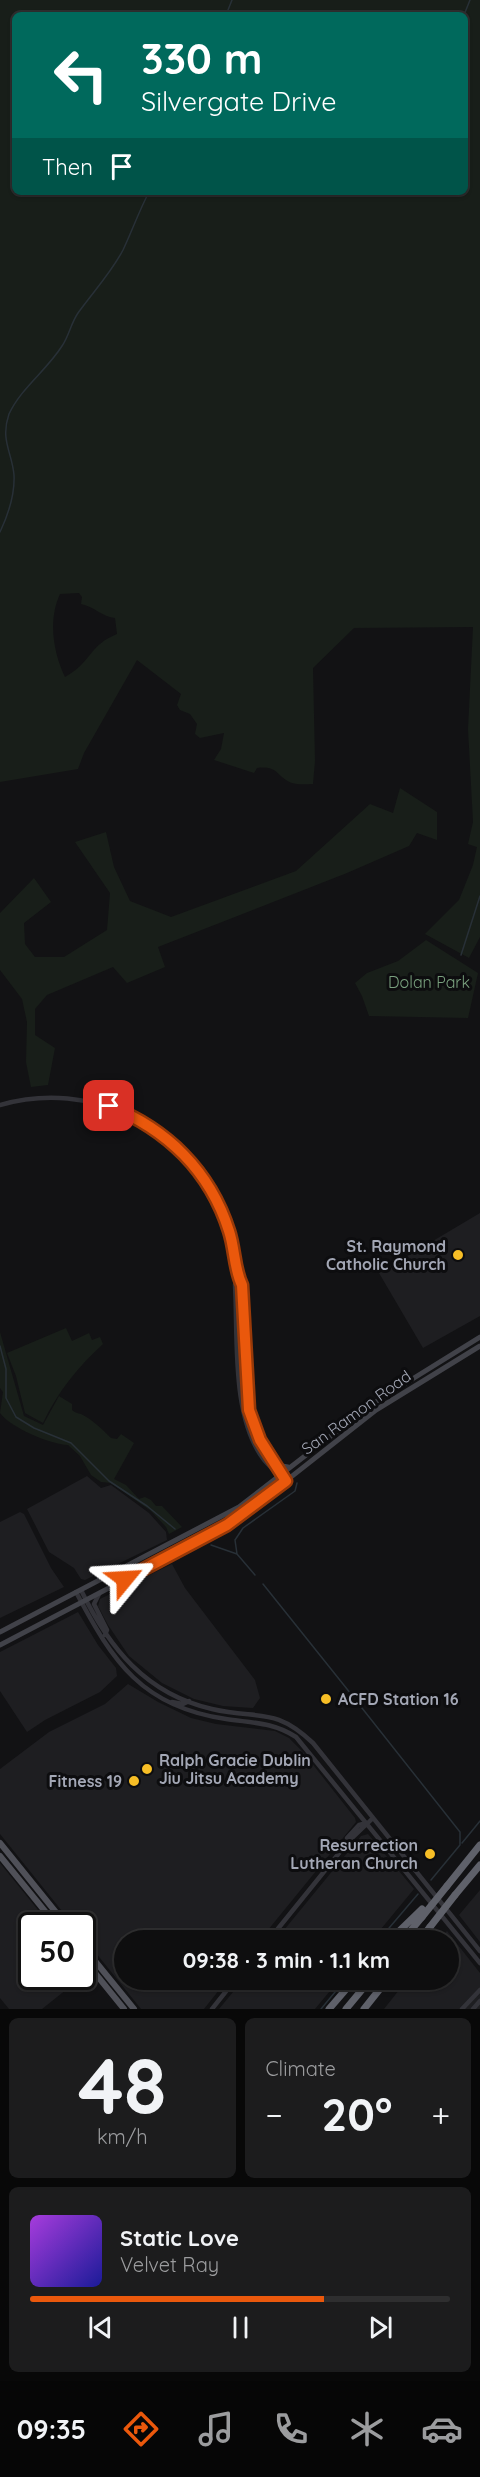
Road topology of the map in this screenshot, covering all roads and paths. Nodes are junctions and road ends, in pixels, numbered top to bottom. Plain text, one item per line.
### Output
1 (0, 1105) edge
2 (238, 1278) junction
3 (480, 1337) edge
4 (480, 1346) edge
5 (276, 1464) junction
6 (290, 1467) junction
7 (281, 1474) junction
8 (286, 1481) junction
9 (79, 1591) junction
10 (99, 1593) junction
11 (84, 1601) junction
12 (0, 1632) edge
13 (105, 1635) junction
14 (0, 1645) edge
15 (167, 1701) junction
16 (189, 1701) junction
17 (373, 1818) junction
18 (367, 1823) junction
19 (0, 1843) edge
20 (480, 1845) edge
21 (0, 1856) edge
22 (480, 1865) edge
23 (26, 1888) junction
24 (39, 1891) junction
25 (34, 1897) junction
26 (45, 1899) junction
27 (46, 1912) edge
28 (56, 1912) edge
29 (419, 1914) junction
30 (277, 1930) edge
31 (401, 1930) edge
32 (409, 1930) edge
33 (428, 1930) edge
34 (480, 1952) edge
35 (479, 1962) edge
36 (96, 1963) edge
37 (96, 1974) edge
38 (227, 1990) edge
39 (345, 1990) edge
40 (362, 1990) edge
41 (379, 1990) edge
42 (480, 1990) edge
43 (480, 2001) edge
44 (212, 2008) edge
45 (124, 2009) edge
46 (134, 2009) edge
47 (329, 2009) edge
48 (346, 2009) edge
49 (364, 2009) edge
50 (462, 2009) edge
51 (473, 2009) edge

1 - 2 street
2 - 5 street
2 - 7 street
3 - 6 main road, San Ramon Road
4 - 8 main road, San Ramon Road
5 - 6 main road, San Ramon Road
5 - 7 street
6 - 7 main road, San Ramon Road
7 - 8 street
7 - 9 main road, San Ramon Road
8 - 10 main road, San Ramon Road
9 - 11 street
9 - 12 main road, San Ramon Road
10 - 11 main road, San Ramon Road
10 - 13 street
11 - 13 street
11 - 14 main road, San Ramon Road
11 - 15 street
13 - 16 street
15 - 16 street
15 - 18 street
16 - 17 street
17 - 18 street
17 - 34 street
18 - 30 street
18 - 35 street
19 - 24 main road
20 - 29 highway, bridge
21 - 23 main road
22 - 33 highway, bridge
23 - 24 main road
23 - 25 main road
24 - 26 main road
25 - 26 main road
25 - 27 main road
26 - 28 main road
29 - 31 highway
29 - 32 highway
36 - 46 main road
37 - 45 main road
38 - 44 street
39 - 47 highway
40 - 48 highway
41 - 49 highway
42 - 50 street
43 - 51 street

